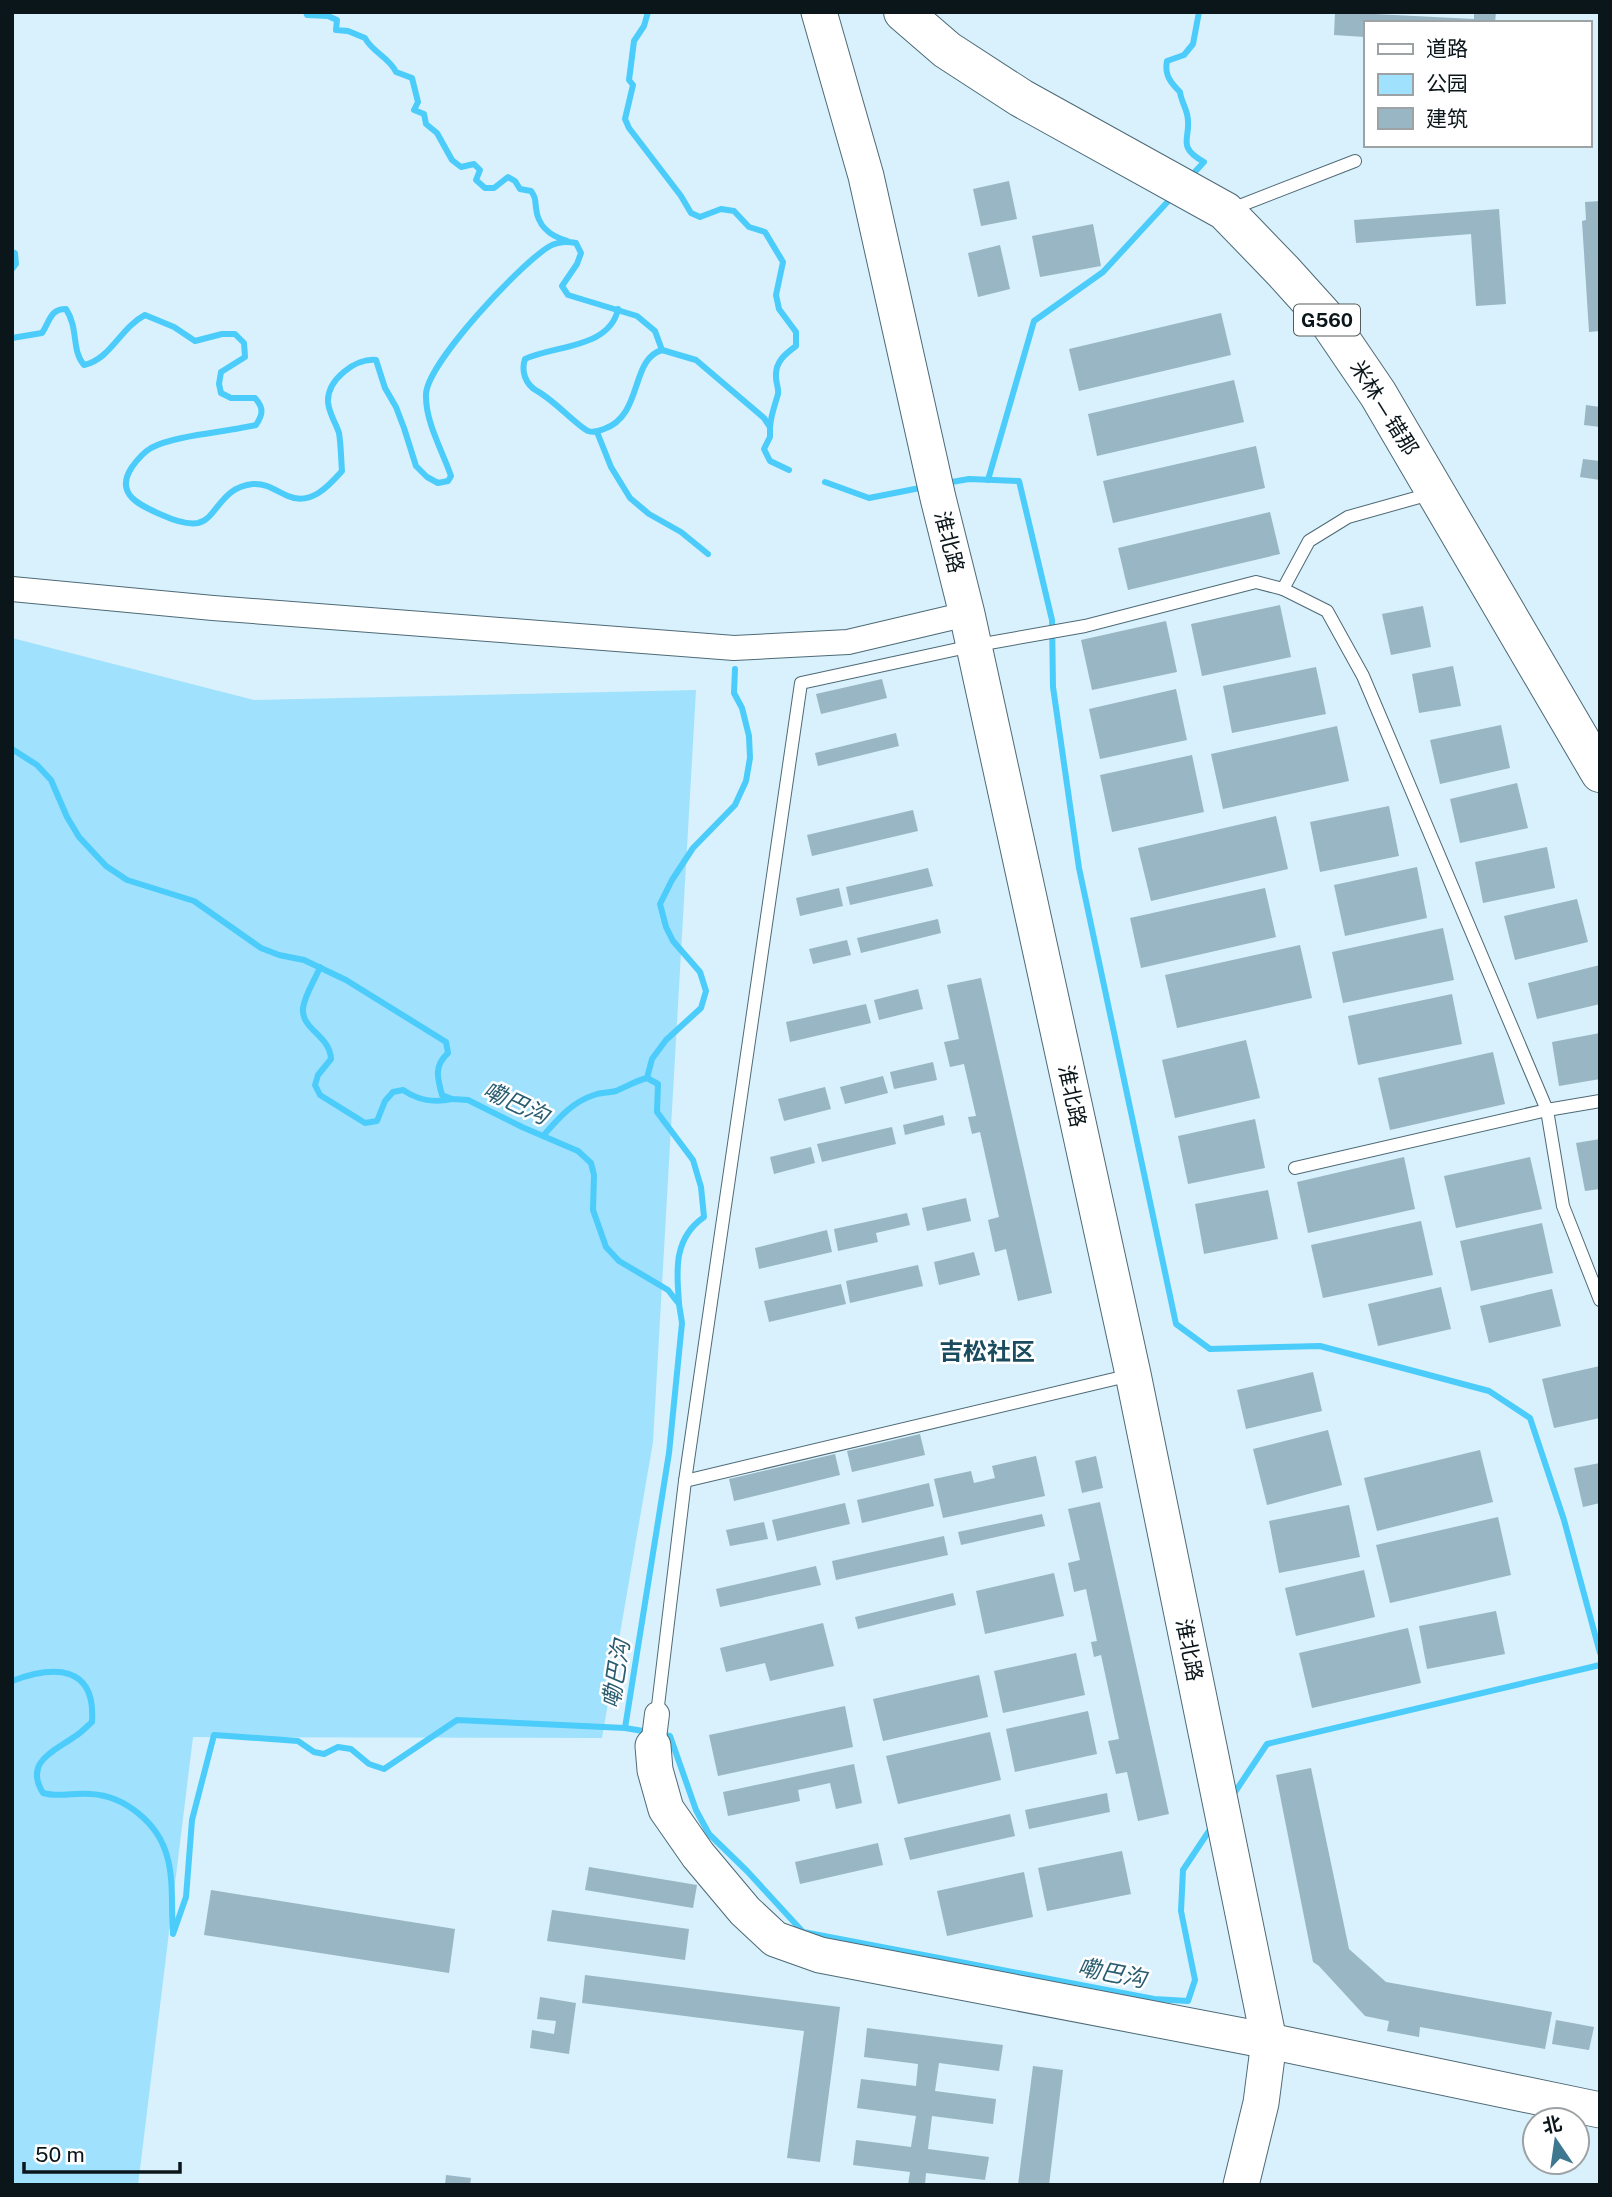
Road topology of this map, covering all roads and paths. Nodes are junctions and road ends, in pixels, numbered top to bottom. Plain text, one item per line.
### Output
1 (819, 12) edge
2 (903, 12) edge
3 (1355, 161) dead end
4 (1225, 211) junction
5 (1435, 492) junction
6 (12, 589) edge
7 (1283, 589) junction
8 (970, 630) junction
9 (1600, 774) edge
10 (1600, 1101) edge
11 (1547, 1110) junction
12 (1295, 1168) dead end
13 (1600, 1300) edge
14 (1133, 1374) junction
15 (685, 1481) junction
16 (655, 1730) joint
17 (1269, 2040) junction
18 (1600, 2110) edge
19 (1241, 2185) edge

1 - 8 street, 淮北路
2 - 4 highway, 米林—错那 / G560
3 - 4 lane
4 - 5 highway, 米林—错那 / G560
5 - 7 lane
5 - 9 highway, 米林—错那 / G560
6 - 8 street
7 - 8 lane
7 - 11 lane
8 - 14 street, 淮北路
8 - 15 lane
10 - 11 lane
11 - 12 lane
11 - 13 lane
14 - 15 lane
14 - 17 street, 淮北路
15 - 16 lane
16 - 17 street
17 - 18 street
17 - 19 street, 淮北路

